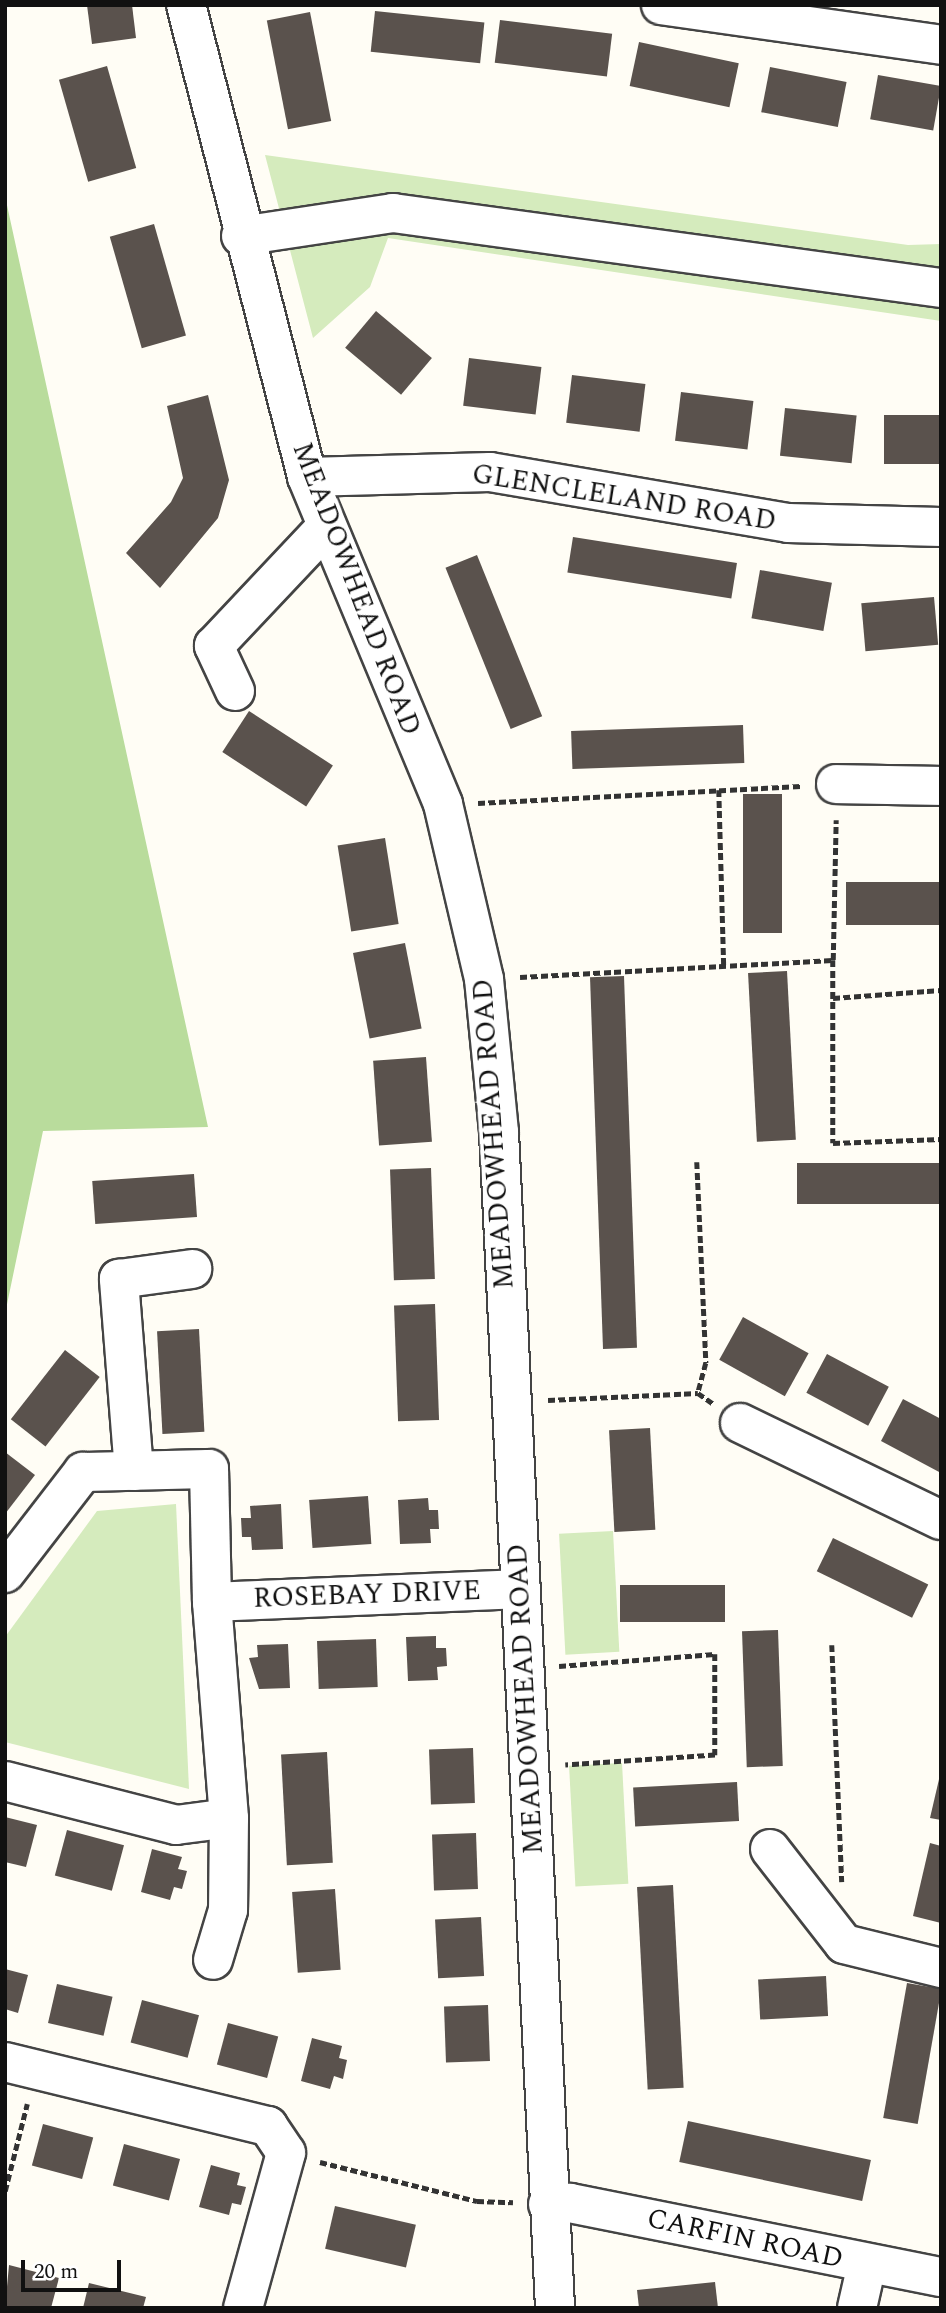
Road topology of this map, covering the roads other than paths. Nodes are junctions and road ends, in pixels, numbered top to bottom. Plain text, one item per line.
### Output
1 (186, 5) edge
2 (661, 5) edge
3 (941, 44) edge
4 (241, 236) junction
5 (941, 288) edge
6 (307, 477) junction
7 (326, 527) junction
8 (941, 527) edge
9 (235, 691) dead end
10 (836, 784) road end
11 (941, 786) edge
12 (192, 1269) dead end
13 (740, 1423) road end
14 (134, 1471) junction
15 (941, 1520) edge
16 (5, 1573) edge
17 (521, 1589) junction
18 (212, 1602) junction
19 (5, 1781) edge
20 (229, 1818) junction
21 (769, 1849) dead end
22 (213, 1960) dead end
23 (941, 1968) edge
24 (20, 2065) edge
25 (548, 2204) junction
26 (867, 2264) junction
27 (939, 2266) edge
28 (243, 2308) edge
29 (555, 2308) edge
30 (858, 2308) edge

1 - 4 street, MEADOWHEAD ROAD
2 - 3 street
4 - 5 street
4 - 6 street, MEADOWHEAD ROAD
6 - 7 street, MEADOWHEAD ROAD
6 - 8 street, GLENCLELAND ROAD
7 - 9 street
7 - 17 street, MEADOWHEAD ROAD
10 - 11 street
12 - 14 street
13 - 15 street
14 - 16 street, ROSEBAY DRIVE
14 - 18 street, ROSEBAY DRIVE
17 - 18 street, ROSEBAY DRIVE
17 - 25 street, MEADOWHEAD ROAD
18 - 20 street, ROSEBAY DRIVE
19 - 20 street
20 - 22 street, ROSEBAY DRIVE
21 - 23 street
24 - 28 street
25 - 26 street, CARFIN ROAD
25 - 29 street, MEADOWHEAD ROAD
26 - 27 street, CARFIN ROAD
26 - 30 street

